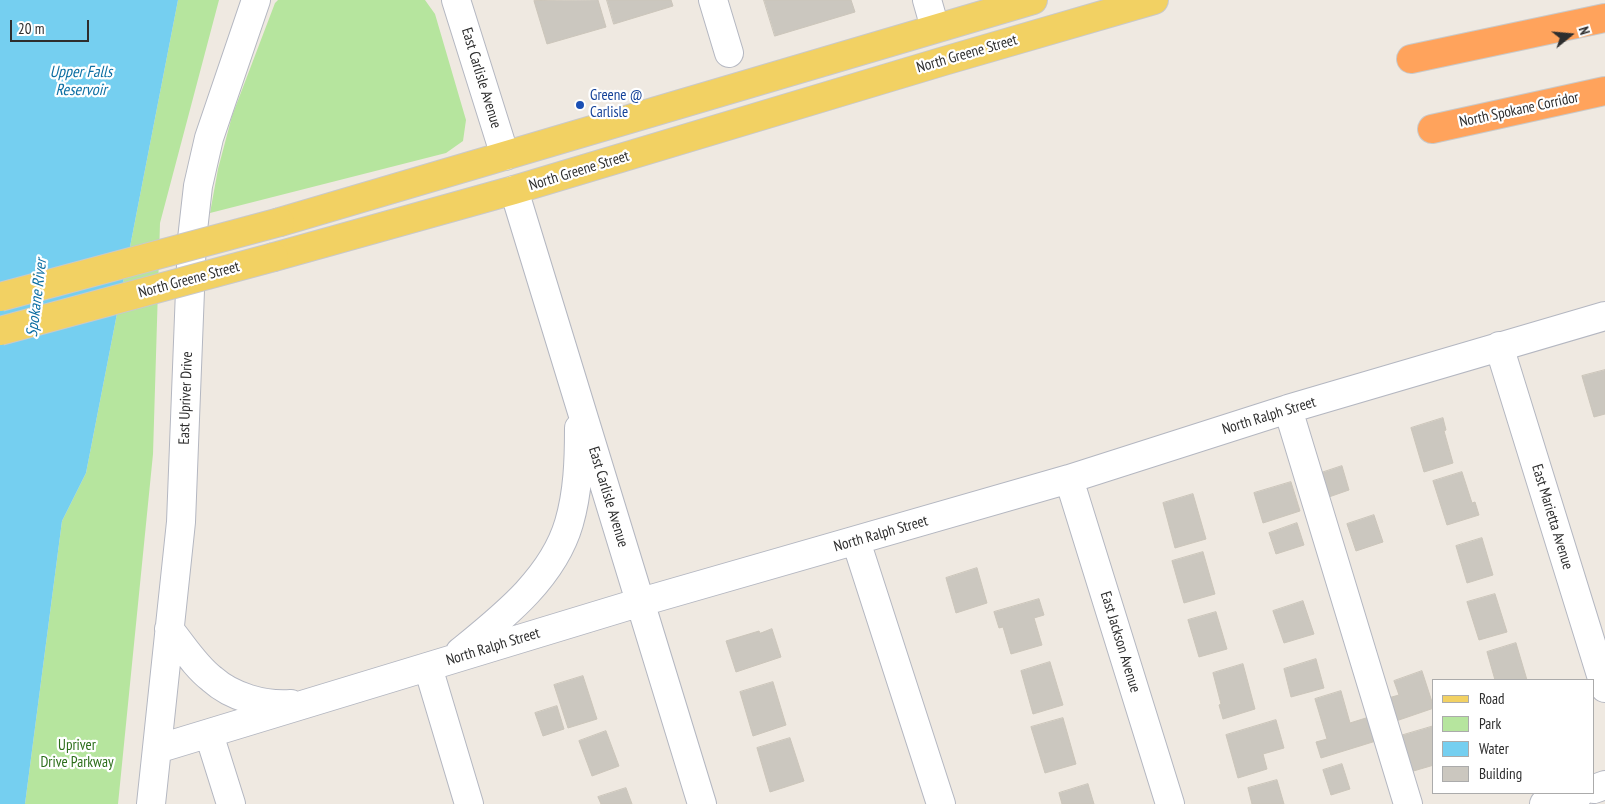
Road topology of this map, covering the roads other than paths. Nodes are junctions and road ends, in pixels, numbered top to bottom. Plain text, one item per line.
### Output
1 (456, 0) edge
2 (713, 0) edge
3 (927, 0) edge
4 (1033, 0) edge
5 (1154, 0) edge
6 (257, 3) edge
7 (1605, 18) edge
8 (935, 28) junction
9 (729, 53) dead end
10 (1411, 59) dead end
11 (1605, 91) edge
12 (1432, 129) dead end
13 (505, 156) junction
14 (514, 190) junction
15 (0, 297) edge
16 (1605, 316) edge
17 (0, 331) edge
18 (1499, 346) junction
19 (579, 402) junction
20 (1288, 409) junction
21 (1069, 480) junction
22 (856, 541) junction
23 (641, 602) junction
24 (169, 629) junction
25 (438, 664) junction
26 (1605, 688) edge
27 (318, 701) junction
28 (209, 734) junction
29 (157, 749) junction
30 (1577, 794) edge
31 (151, 804) edge
32 (230, 804) edge
33 (469, 804) edge
34 (702, 804) edge
35 (941, 804) edge
36 (1170, 804) edge
37 (1408, 804) edge
38 (1544, 804) edge

1 - 13 street, East Carlisle Avenue
2 - 9 street
3 - 8 street
4 - 8 main road
5 - 14 main road, North Greene Street
6 - 24 street, East Upriver Drive
7 - 10 highway
8 - 13 main road
11 - 12 highway, North Spokane Corridor
13 - 15 main road, bridge
14 - 17 main road, North Greene Street, bridge
14 - 19 street, East Carlisle Avenue
16 - 18 street, North Ralph Street
18 - 20 street, North Ralph Street
18 - 26 street, East Marietta Avenue
19 - 23 street, East Carlisle Avenue
19 - 25 street
20 - 21 street, North Ralph Street
20 - 37 street
21 - 22 street, North Ralph Street
21 - 36 street, East Jackson Avenue
22 - 23 street, North Ralph Street
22 - 35 street
23 - 25 street, North Ralph Street
23 - 34 street, East Carlisle Avenue
24 - 27 street
24 - 29 street, East Upriver Drive
25 - 27 street, North Ralph Street
25 - 33 street
27 - 28 street, North Ralph Street
28 - 29 street, North Ralph Street
28 - 32 street
29 - 31 street, East Upriver Drive
30 - 38 street

